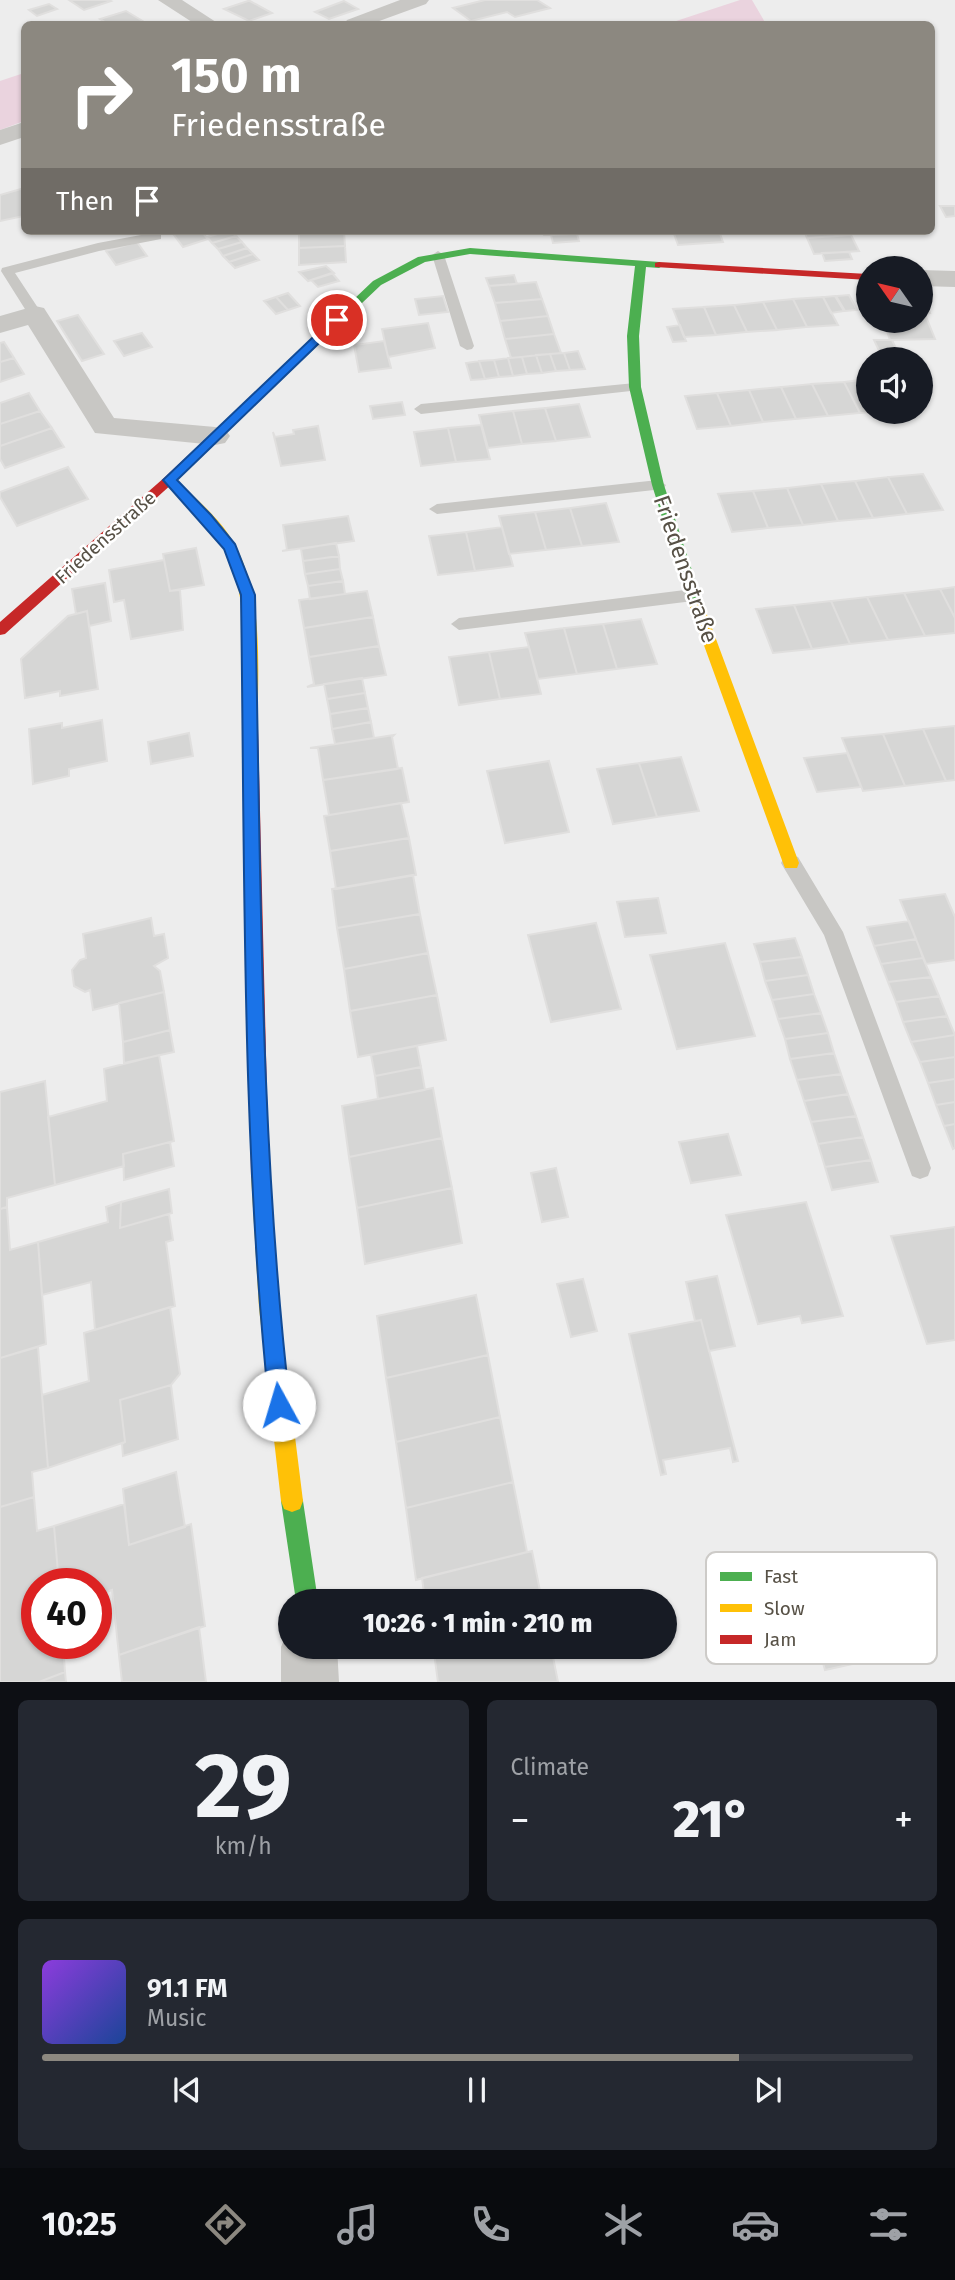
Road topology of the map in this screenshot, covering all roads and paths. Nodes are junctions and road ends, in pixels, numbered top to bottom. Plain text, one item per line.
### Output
1 (168, 0) edge
2 (419, 0) edge
3 (204, 21) edge
4 (362, 21) edge
5 (21, 130) edge
6 (0, 138) edge
7 (157, 236) dead end
8 (438, 255) junction
9 (641, 264) junction
10 (856, 277) edge
11 (933, 278) edge
12 (955, 279) edge
13 (35, 314) junction
14 (0, 324) edge
15 (467, 346) dead end
16 (635, 387) junction
17 (421, 409) dead end
18 (215, 436) junction
19 (169, 480) junction
20 (657, 485) junction
21 (437, 509) dead end
22 (693, 596) junction
23 (459, 624) dead end
24 (0, 630) edge
25 (791, 863) joint
26 (920, 1168) dead end
27 (305, 1589) edge
28 (309, 1659) edge
29 (310, 1682) edge

1 - 3 street
2 - 4 street
5 - 6 street
7 - 13 lane
8 - 9 street, Friedensstraße
8 - 15 lane
8 - 18 street, Friedensstraße
9 - 10 street, Friedensstraße
9 - 16 street, Friedensstraße
11 - 12 street
13 - 14 street
13 - 18 street
16 - 17 lane
16 - 20 street, Friedensstraße
18 - 19 street, Friedensstraße
19 - 24 street, Friedensstraße
19 - 27 street
20 - 21 lane
20 - 22 street, Friedensstraße
22 - 23 lane
22 - 25 street, Friedensstraße
25 - 26 lane
28 - 29 street

